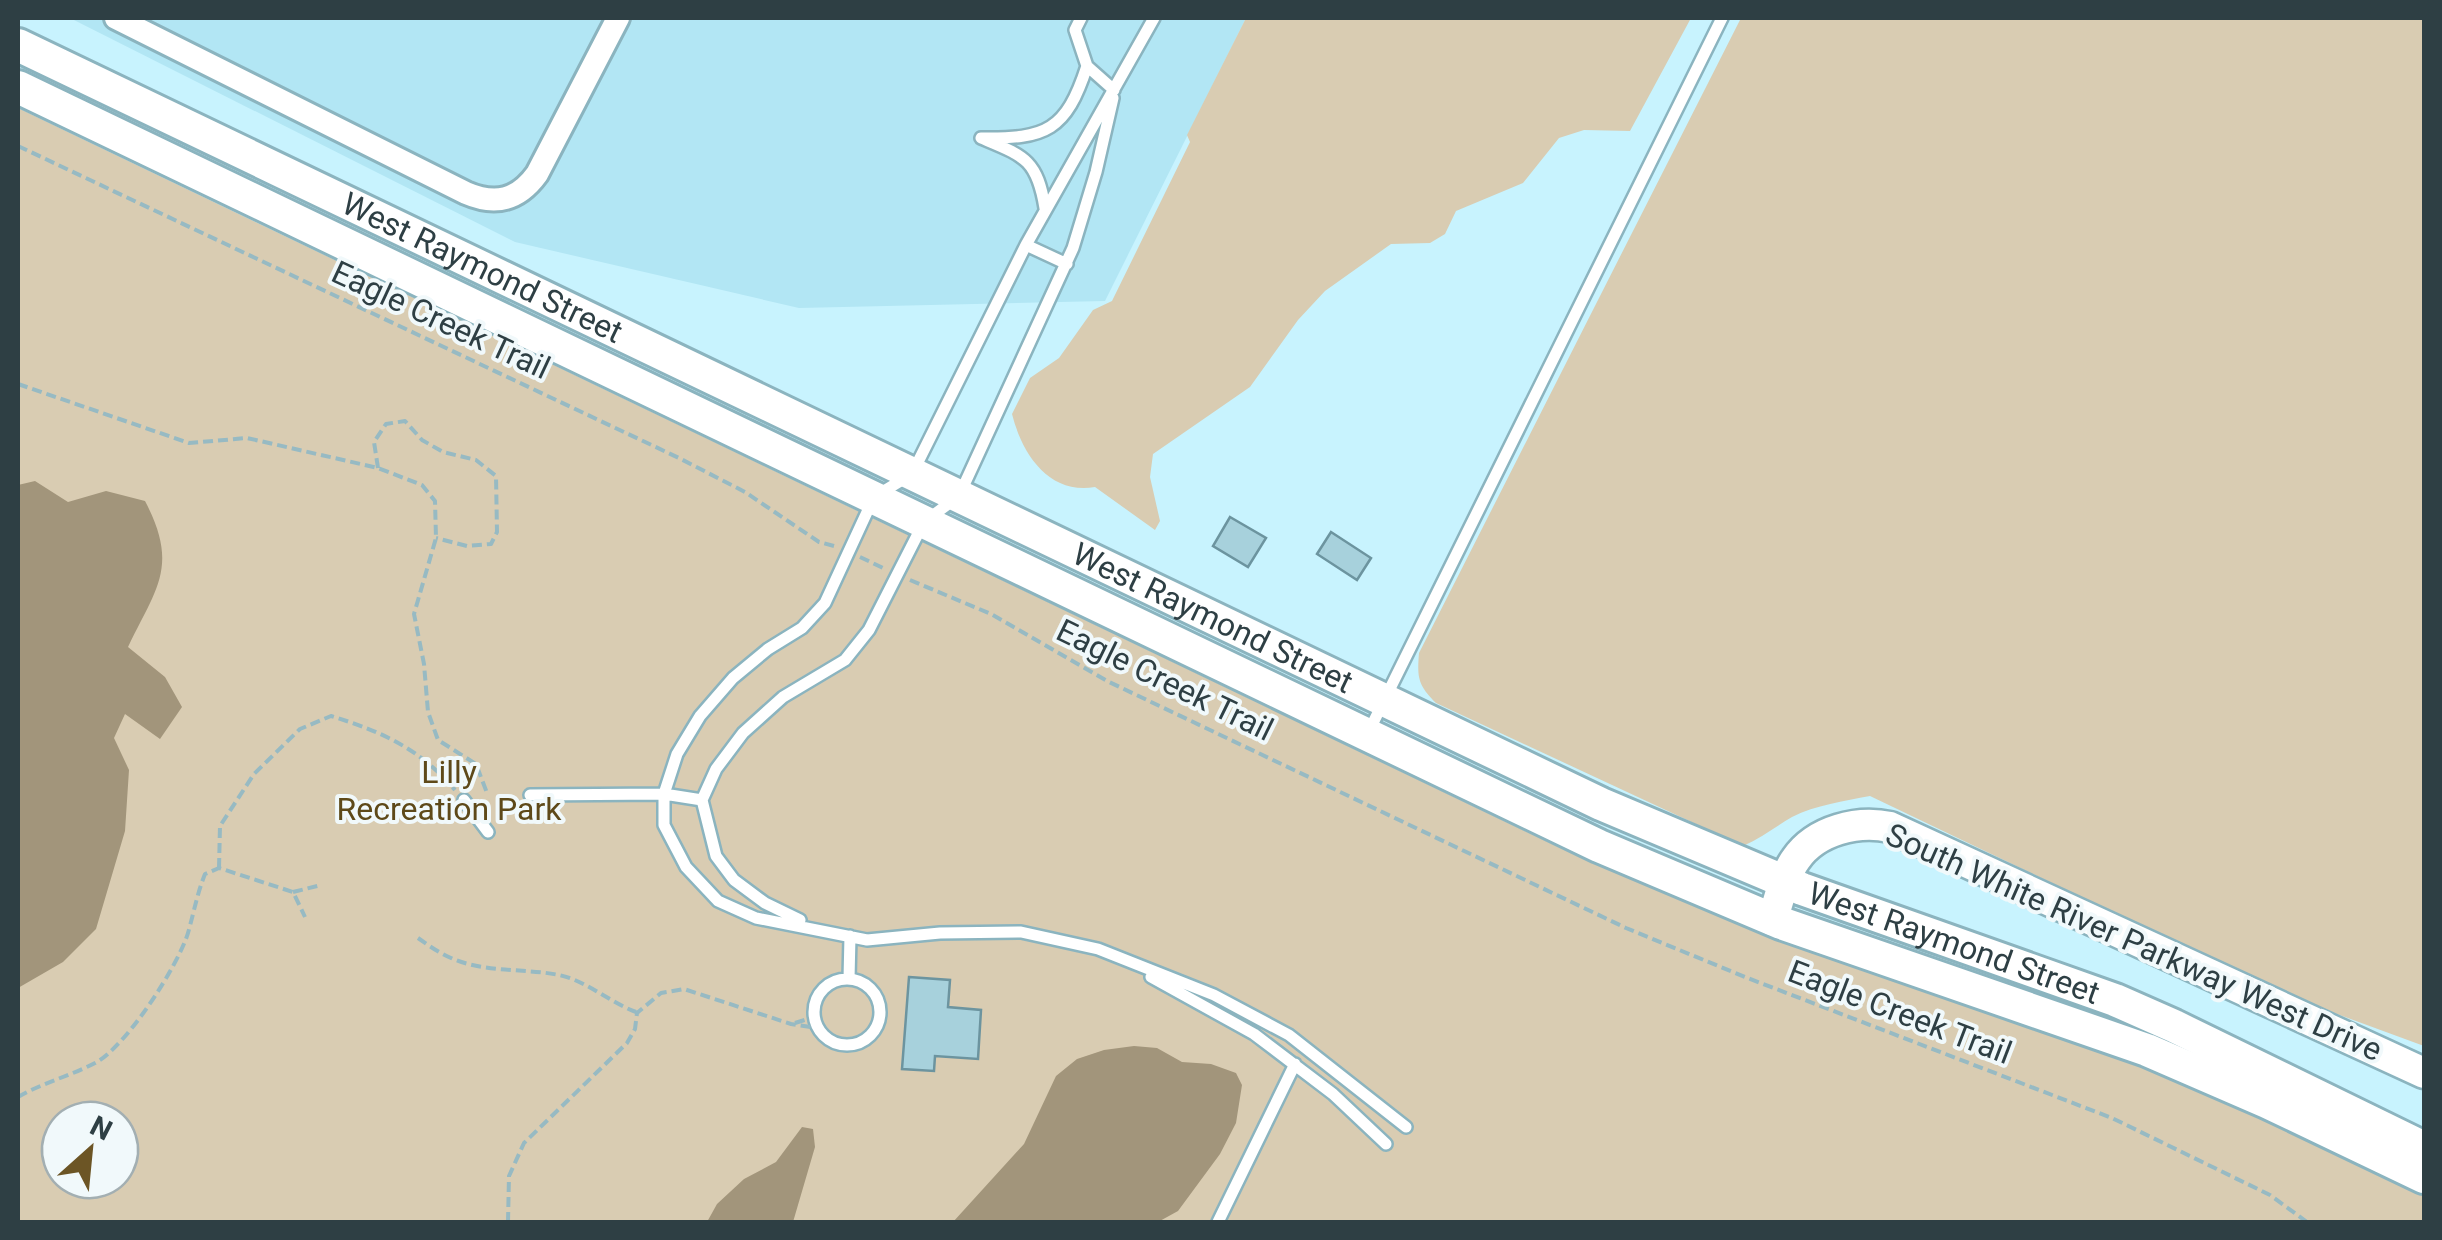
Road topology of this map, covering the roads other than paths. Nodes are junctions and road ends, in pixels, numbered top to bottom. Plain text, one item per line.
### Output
1 (116, 18) edge
2 (601, 18) edge
3 (618, 18) edge
4 (1081, 18) edge
5 (1153, 18) edge
6 (1722, 18) edge
7 (604, 42) junction
8 (18, 44) edge
9 (1087, 66) junction
10 (18, 87) edge
11 (1114, 90) junction
12 (1046, 208) junction
13 (414, 235) junction
14 (1026, 244) junction
15 (1067, 264) junction
16 (400, 270) junction
17 (912, 474) junction
18 (959, 496) junction
19 (874, 497) junction
20 (924, 522) junction
21 (1385, 700) junction
22 (1367, 735) junction
23 (664, 794) junction
24 (530, 795) dead end
25 (464, 800) road end
26 (702, 800) junction
27 (488, 832) dead end
28 (1786, 883) junction
29 (1772, 920) junction
30 (812, 927) junction
31 (850, 936) junction
32 (1098, 949) junction
33 (849, 979) junction
34 (1295, 1064) junction
35 (2424, 1073) edge
36 (1406, 1126) dead end
37 (1386, 1144) dead end
38 (2424, 1148) edge
39 (2424, 1177) edge
40 (1218, 1222) edge

1 - 7 street
2 - 7 street
3 - 7 street
4 - 9 lane
5 - 11 lane
6 - 21 lane
8 - 13 main road, West Raymond Street
9 - 11 lane
9 - 12 lane
10 - 16 main road, West Raymond Street
11 - 12 lane
11 - 15 lane
12 - 14 lane
13 - 16 main road
13 - 17 main road, West Raymond Street
14 - 15 lane
14 - 17 lane
15 - 18 lane
16 - 19 main road, West Raymond Street
17 - 18 main road, West Raymond Street
17 - 19 lane
18 - 20 lane
18 - 21 main road, West Raymond Street
19 - 20 main road, West Raymond Street
19 - 23 lane
20 - 22 main road, West Raymond Street
20 - 26 lane
21 - 22 lane
21 - 28 main road, West Raymond Street
22 - 29 main road, West Raymond Street
23 - 24 lane
23 - 26 lane
23 - 30 lane
25 - 27 lane
26 - 30 lane
28 - 29 street, South White River Parkway West Drive
28 - 35 street, South White River Parkway West Drive
28 - 38 main road, West Raymond Street
29 - 39 main road, West Raymond Street
30 - 31 lane
31 - 32 lane
31 - 33 lane
32 - 34 lane
32 - 36 lane
33 - 33 lane
34 - 37 lane
34 - 40 lane

